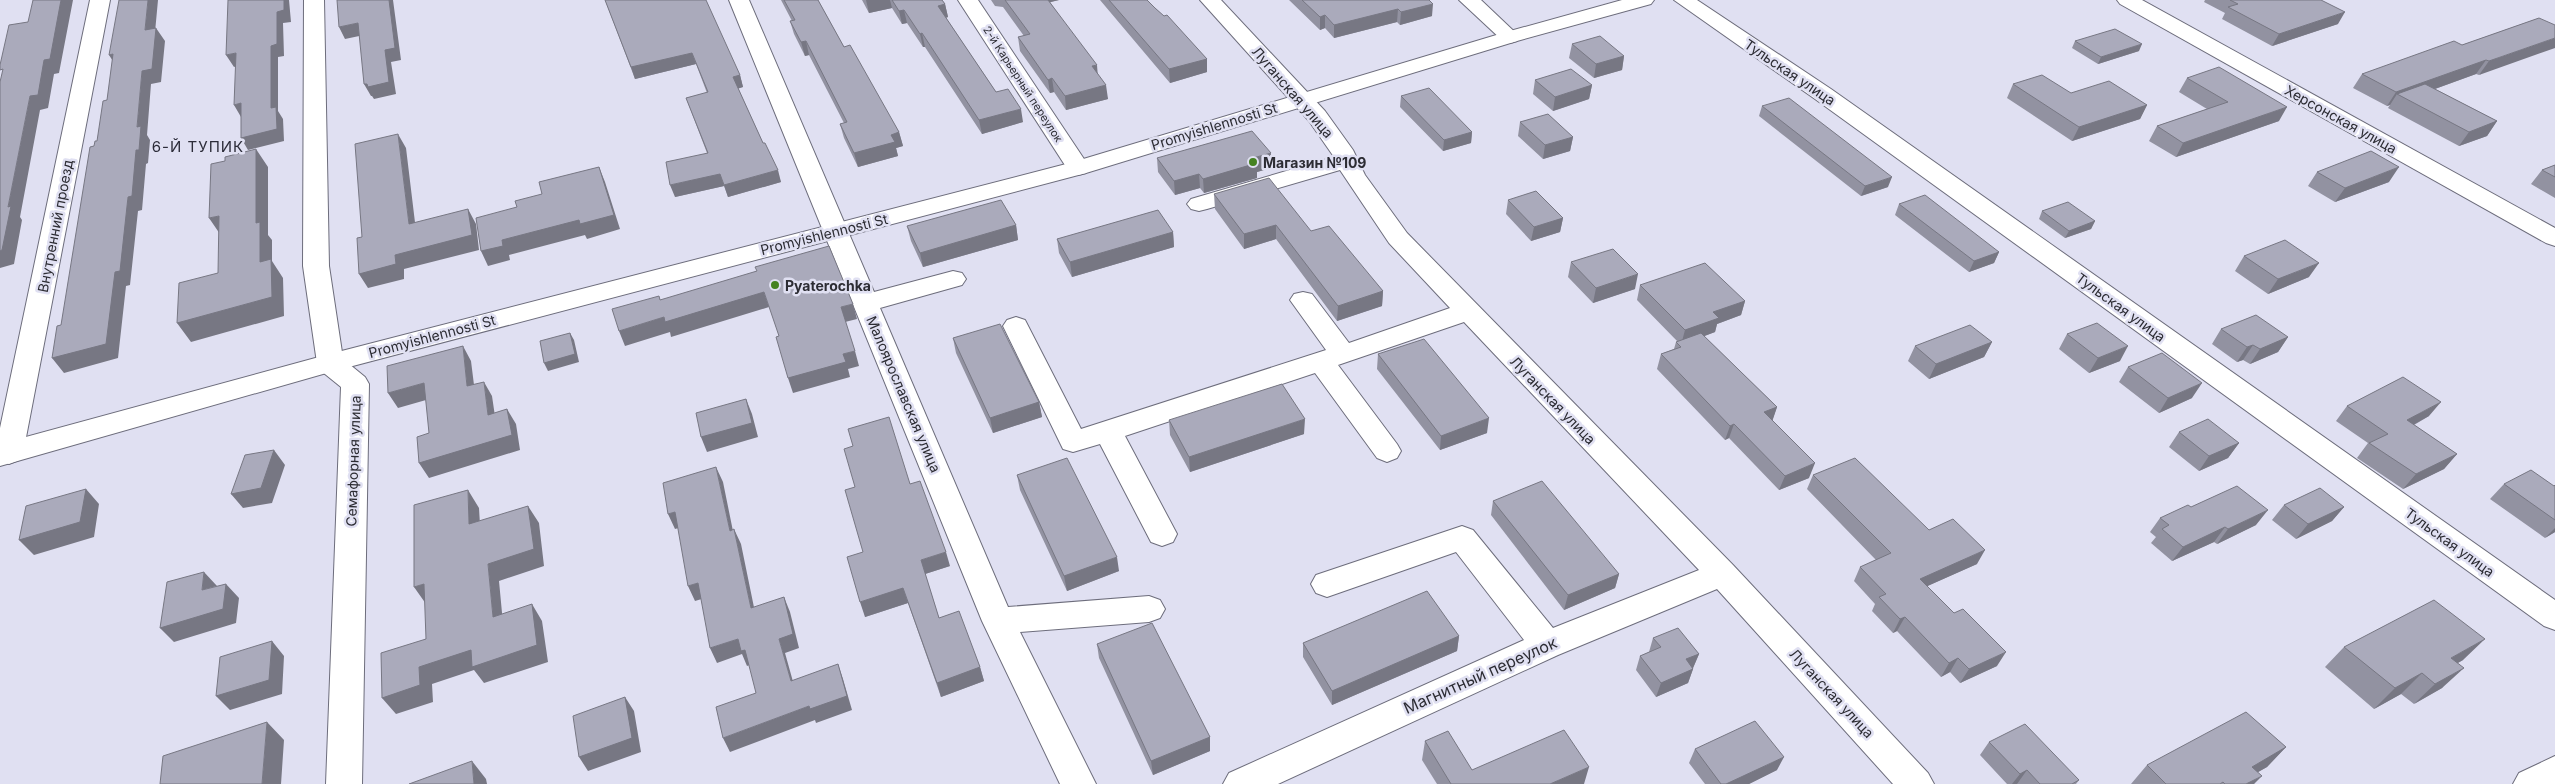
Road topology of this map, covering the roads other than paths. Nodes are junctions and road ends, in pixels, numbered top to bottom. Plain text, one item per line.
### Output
1 (100, 0) edge
2 (314, 0) edge
3 (739, 0) edge
4 (968, 0) edge
5 (1210, 0) edge
6 (1469, 0) edge
7 (1644, 0) edge
8 (1684, 0) edge
9 (2127, 0) edge
10 (1510, 36) junction
11 (1301, 99) junction
12 (1347, 161) junction
13 (1078, 168) junction
14 (1199, 204) dead end
15 (834, 231) junction
16 (2555, 238) edge
17 (953, 279) dead end
18 (1303, 300) dead end
19 (866, 303) junction
20 (1467, 311) junction
21 (1016, 326) dead end
22 (1331, 357) junction
23 (330, 363) junction
24 (1108, 431) junction
25 (1387, 451) dead end
26 (4, 454) edge
27 (1162, 534) dead end
28 (1722, 574) junction
29 (1327, 584) dead end
30 (1149, 608) dead end
31 (2555, 617) edge
32 (998, 621) junction
33 (1547, 645) junction
34 (2555, 772) edge
35 (344, 784) edge
36 (1078, 784) edge
37 (1241, 784) edge
38 (1916, 784) edge
39 (2531, 784) edge

1 - 26 street, Внутренний проезд
2 - 23 street
3 - 15 street, Малоярославская улица
4 - 13 street, 2-й Карьерный переулок
5 - 11 street, Луганская улица
6 - 10 street
7 - 10 street, Promyishlennosti St
8 - 31 street, Тульская улица
9 - 16 street, Херсонская улица
10 - 11 street, Promyishlennosti St
11 - 12 street, Луганская улица
11 - 13 street, Promyishlennosti St
12 - 14 street
12 - 20 street, Луганская улица
13 - 15 street, Promyishlennosti St
15 - 19 street, Малоярославская улица
15 - 23 street, Promyishlennosti St
17 - 19 street
18 - 22 street
19 - 32 street, Малоярославская улица
20 - 22 street
20 - 28 street, Луганская улица
21 - 24 street
22 - 24 street
22 - 25 street
23 - 26 street, Promyishlennosti St
23 - 35 street, Семафорная улица
24 - 27 street
28 - 33 street, Магнитный переулок
28 - 38 street, Луганская улица
29 - 33 street
30 - 32 street
32 - 36 street, Малоярославская улица
33 - 37 street, Магнитный переулок
34 - 39 street

